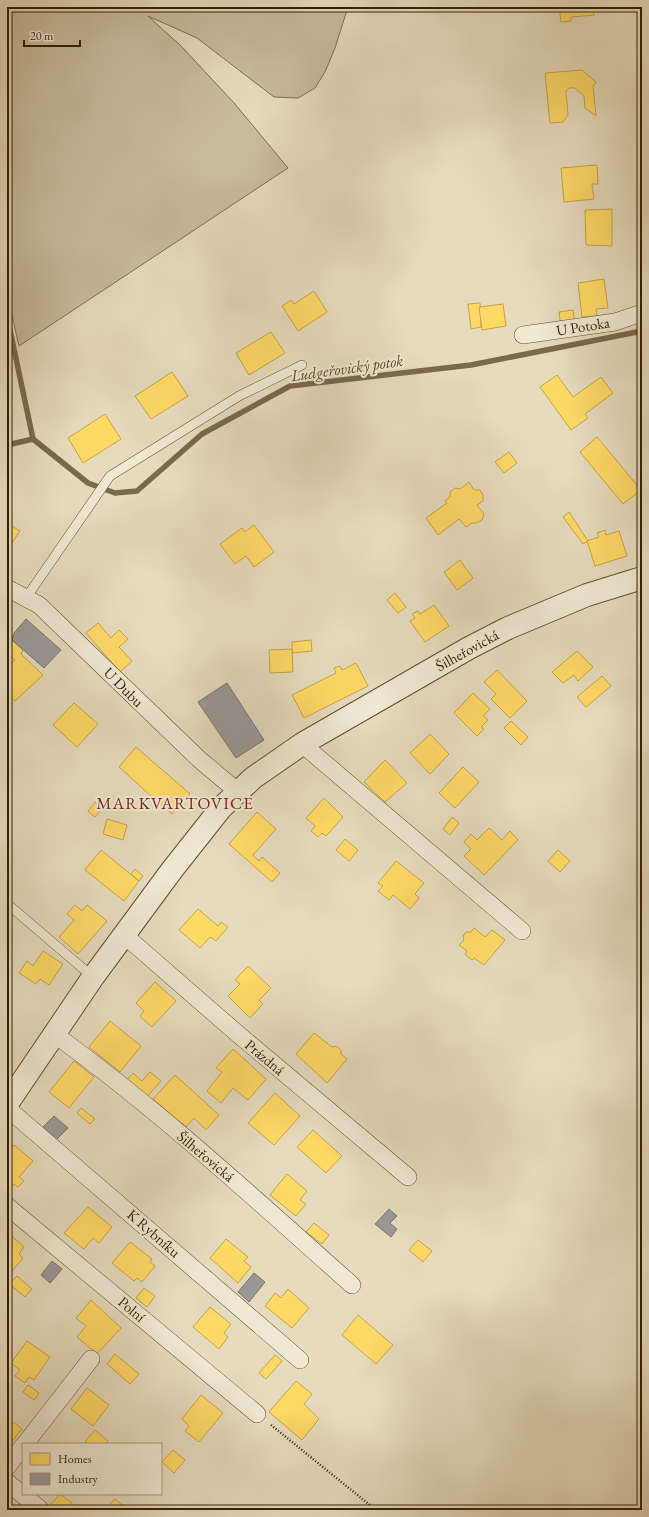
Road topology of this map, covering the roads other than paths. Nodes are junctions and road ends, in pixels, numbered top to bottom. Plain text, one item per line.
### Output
1 (642, 313) edge
2 (523, 335) dead end
3 (302, 365) dead end
4 (642, 578) edge
5 (7, 588) edge
6 (26, 598) junction
7 (302, 744) junction
8 (238, 791) junction
9 (10, 907) dead end
10 (522, 931) dead end
11 (124, 935) junction
12 (93, 978) junction
13 (54, 1034) junction
14 (7, 1104) edge
15 (7, 1108) edge
16 (408, 1177) dead end
17 (7, 1206) edge
18 (352, 1285) dead end
19 (91, 1359) dead end
20 (300, 1360) dead end
21 (256, 1414) road end
22 (26, 1443) edge
23 (22, 1448) edge
24 (7, 1467) edge
25 (7, 1482) edge
26 (22, 1494) edge
27 (23, 1495) edge
28 (41, 1510) edge

1 - 2 street, U Potoka
3 - 6 lane
4 - 7 street, Šilheřovická
5 - 6 street, U Dubu
6 - 8 street, U Dubu
7 - 8 street, Šilheřovická
7 - 10 street
8 - 11 street, Šilheřovická
9 - 12 lane
11 - 12 street, Šilheřovická
11 - 16 street, Prázdná
12 - 13 street, Šilheřovická
13 - 14 street, Šilheřovická
13 - 18 street, Šilheřovická
15 - 20 street, K Rybníku
17 - 21 street, Polní
19 - 22 street
23 - 24 street
25 - 26 street
27 - 28 street

